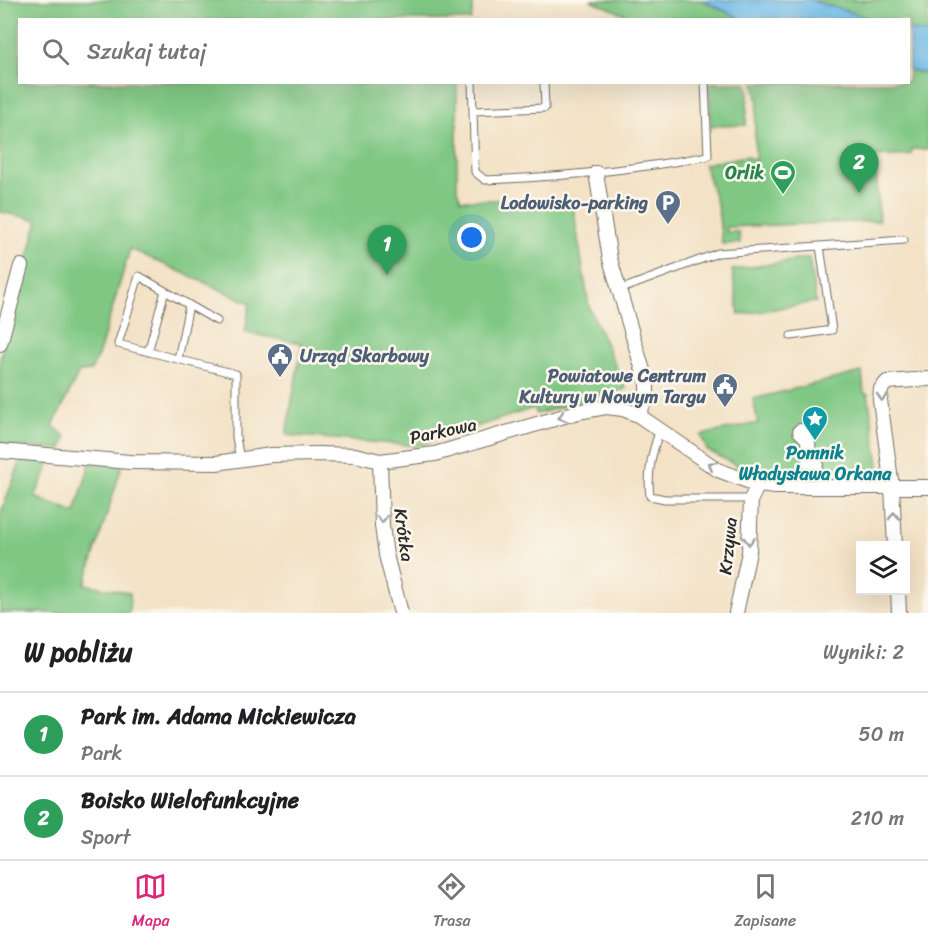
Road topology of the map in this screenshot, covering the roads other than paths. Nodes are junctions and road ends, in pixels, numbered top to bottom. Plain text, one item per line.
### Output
1 (472, 84) edge
2 (544, 84) edge
3 (705, 84) edge
4 (473, 111) junction
5 (596, 173) junction
6 (904, 240) dead end
7 (820, 246) junction
8 (21, 266) dead end
9 (619, 290) junction
10 (165, 291) junction
11 (189, 305) junction
12 (218, 321) dead end
13 (791, 336) dead end
14 (0, 344) edge
15 (148, 352) junction
16 (178, 359) junction
17 (928, 379) edge
18 (638, 416) junction
19 (660, 430) junction
20 (800, 431) dead end
21 (0, 451) edge
22 (240, 460) junction
23 (380, 461) junction
24 (815, 472) dead end
25 (758, 485) junction
26 (892, 487) junction
27 (928, 487) edge
28 (751, 499) junction
29 (895, 541) edge
30 (898, 595) edge
31 (401, 613) edge
32 (736, 613) edge
33 (899, 613) edge

1 - 4 lane
2 - 4 lane
3 - 5 lane
4 - 5 lane
5 - 9 street
6 - 7 lane
7 - 9 lane
7 - 13 lane
8 - 14 street
9 - 18 street
10 - 11 lane
10 - 15 lane
10 - 15 lane
11 - 12 lane
11 - 16 lane
15 - 16 lane
16 - 22 lane
17 -> 26 street
18 - 19 street, Parkowa
18 -> 23 street, Parkowa
25 -> 19 street, Parkowa
19 - 28 lane
20 - 24 street
21 - 22 street, Parkowa
22 - 23 street, Parkowa
23 -> 31 street, Krótka
25 - 26 street, Parkowa
25 - 28 street, Krzywa
26 - 27 street, Parkowa
29 -> 26 street
28 -> 32 street, Krzywa
30 - 33 street

